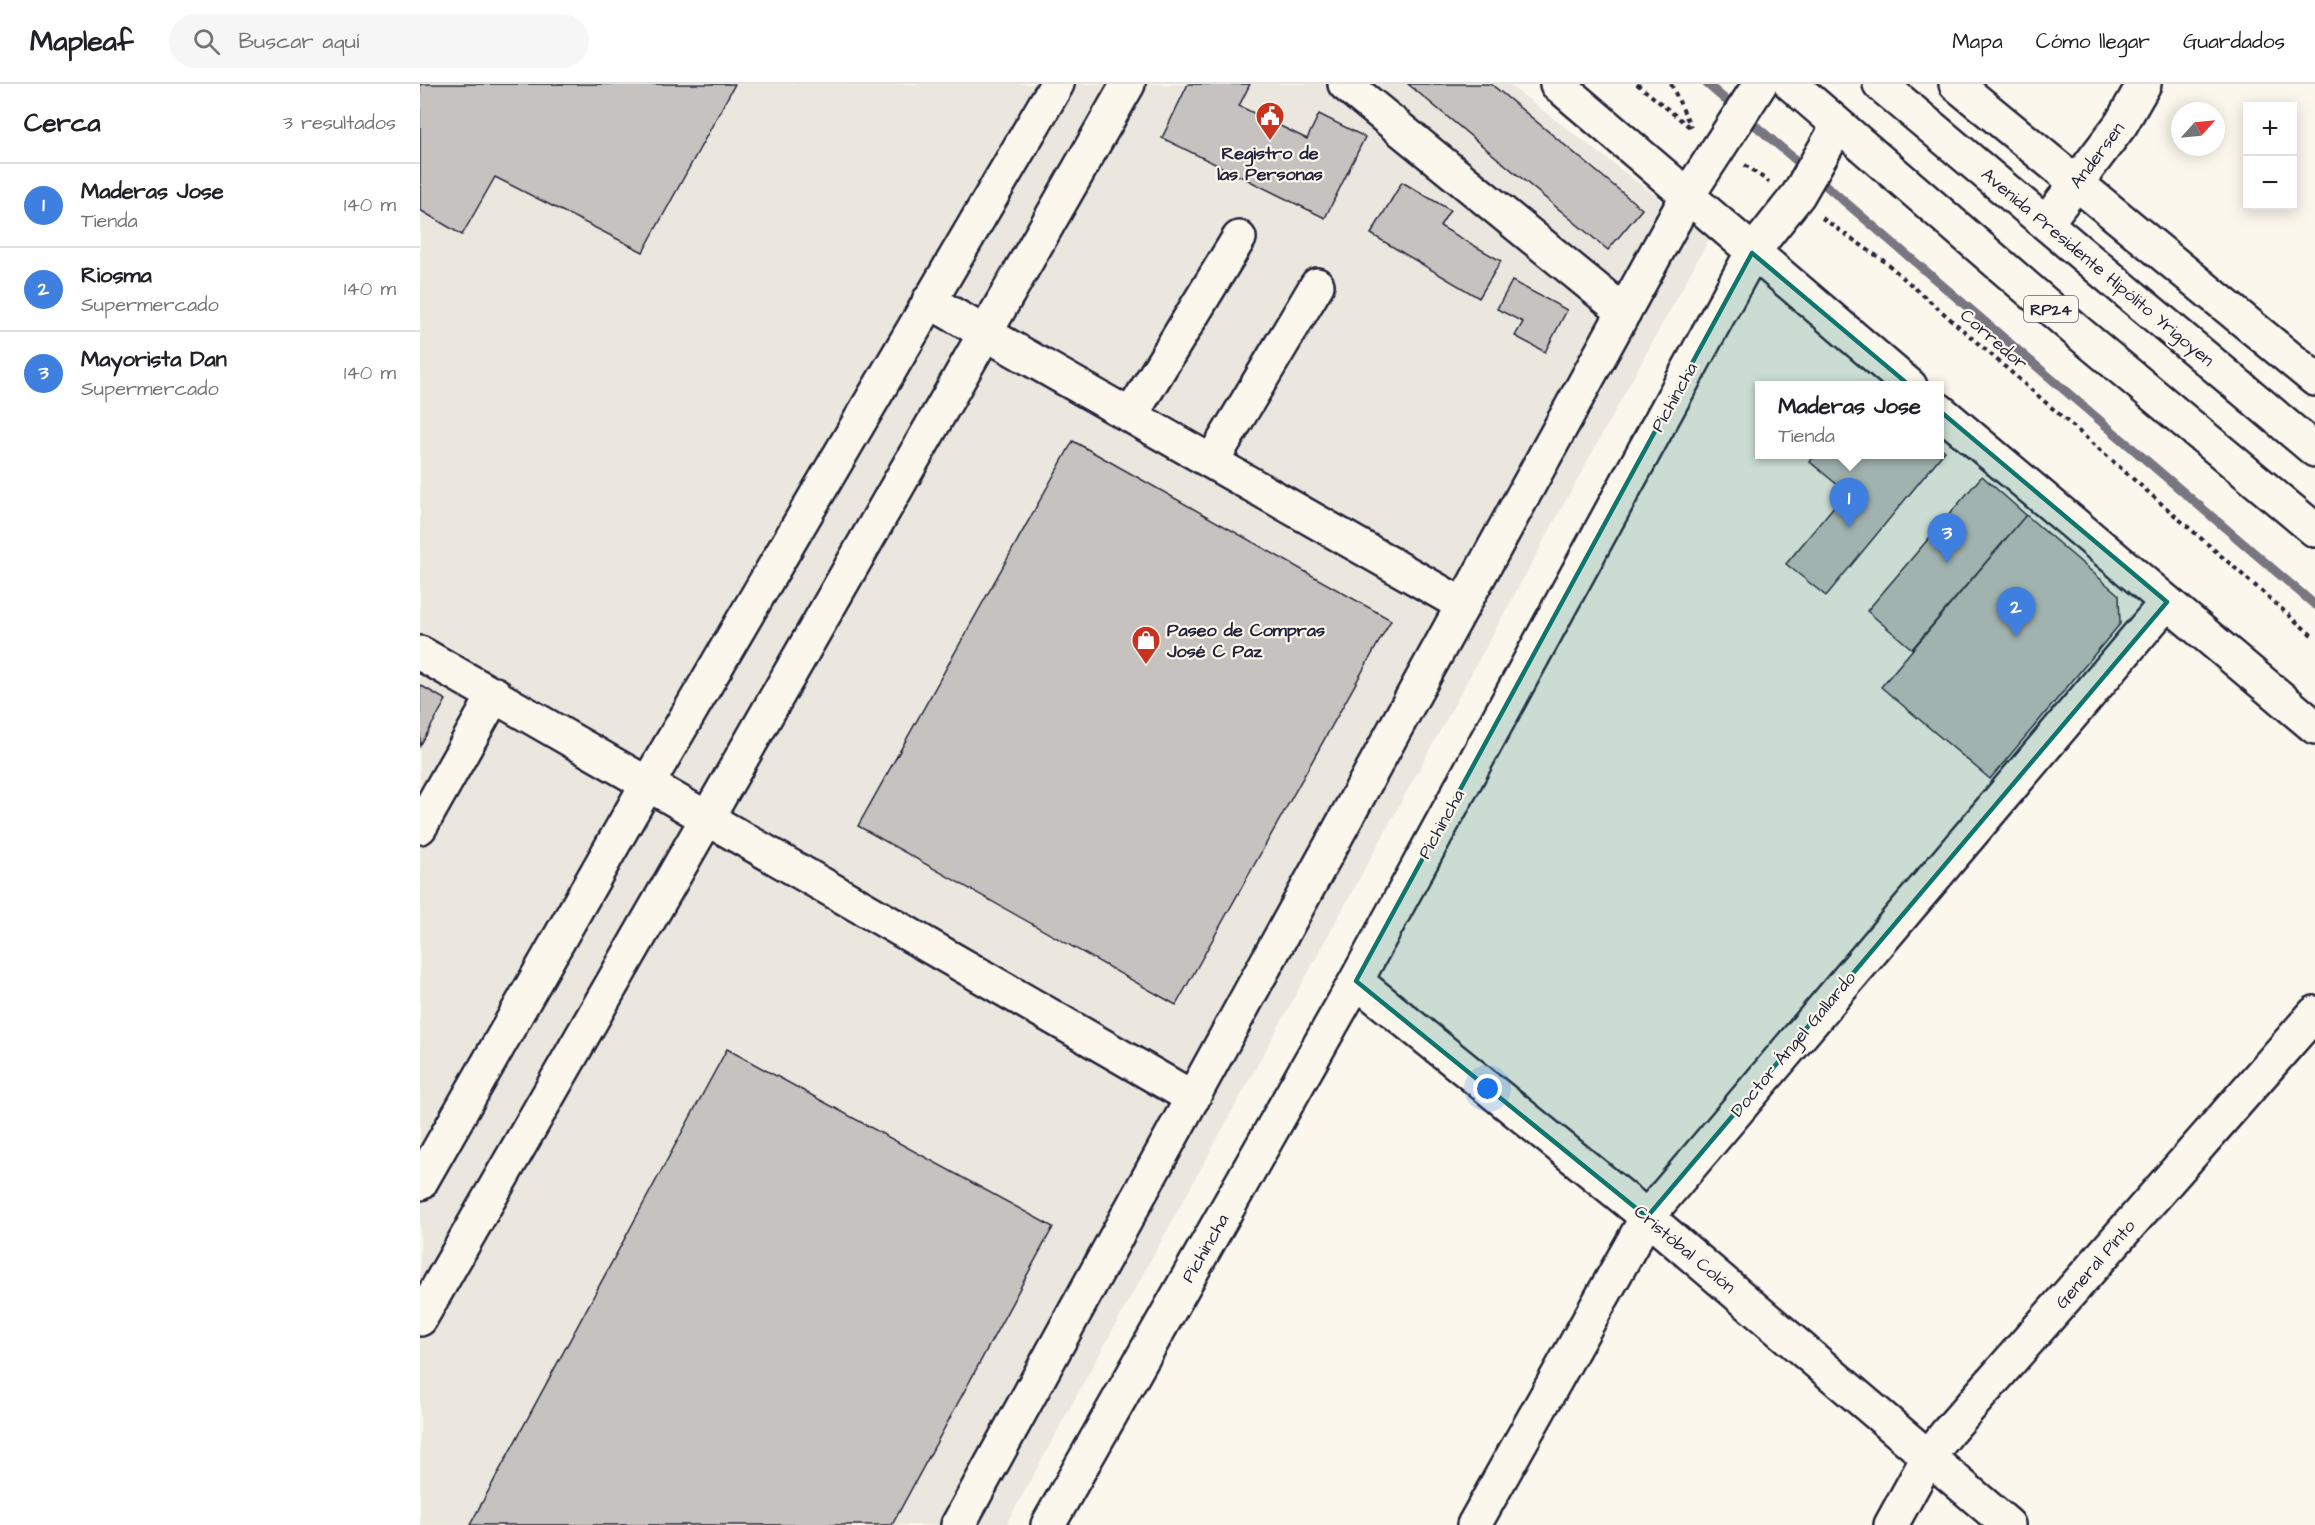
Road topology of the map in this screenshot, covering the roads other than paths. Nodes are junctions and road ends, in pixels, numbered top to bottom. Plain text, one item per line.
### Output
1 (1057, 84) edge
2 (1128, 84) edge
3 (1345, 84) edge
4 (1557, 84) edge
5 (1791, 84) edge
6 (1880, 84) edge
7 (1956, 84) edge
8 (2144, 84) edge
9 (1755, 90) edge
10 (1838, 126) junction
11 (2077, 182) junction
12 (1688, 195) junction
13 (2046, 223) junction
14 (1239, 238) dead end
15 (1752, 253) junction
16 (1317, 285) dead end
17 (929, 301) junction
18 (1624, 312) junction
19 (984, 332) junction
20 (2315, 379) edge
21 (1904, 381) edge
22 (1944, 414) edge
23 (1131, 415) junction
24 (2315, 450) edge
25 (1212, 461) junction
26 (2315, 530) edge
27 (2167, 602) junction
28 (1463, 605) junction
29 (420, 653) edge
30 (495, 694) junction
31 (2315, 727) edge
32 (648, 783) junction
33 (706, 817) junction
34 (420, 827) edge
35 (1356, 981) junction
36 (2315, 1013) edge
37 (1193, 1098) junction
38 (420, 1183) edge
39 (1647, 1217) junction
40 (420, 1319) edge
41 (1929, 1456) junction
42 (958, 1525) edge
43 (1048, 1525) edge
44 (1474, 1525) edge
45 (1891, 1525) edge
46 (2008, 1525) edge

1 - 17 street
2 - 19 street
3 - 18 street
4 - 12 street
5 - 10 street, RP24
6 - 13 street, Avenida Presidente Hipólito Yrigoyen
7 - 11 street
8 - 11 street, Andersen
9 - 12 street
10 - 15 street, Pichincha
10 - 26 street, RP24
11 - 13 street, Andersen
11 - 20 street
12 - 15 street
12 - 18 street
13 - 24 street, Avenida Presidente Hipólito Yrigoyen
14 - 23 street
15 - 21 street
15 - 35 street, Pichincha
16 - 25 street
17 - 19 street
17 - 32 street
18 - 28 street
19 - 23 street
19 - 33 street
22 - 27 street
23 - 25 street
25 - 28 street
27 - 31 street
27 - 39 street, Doctor Ángel Gallardo
28 - 37 street
29 - 30 street
30 - 32 street
30 - 34 street
32 - 33 street
32 - 38 street
33 - 37 street
33 - 40 street
35 - 39 street, Cristóbal Colón
35 - 43 street, Pichincha
36 - 41 street, General Pinto
37 - 42 street
39 - 41 street, Cristóbal Colón
39 - 44 street, Doctor Ángel Gallardo
41 - 45 street, General Pinto
41 - 46 street, Cristóbal Colón

